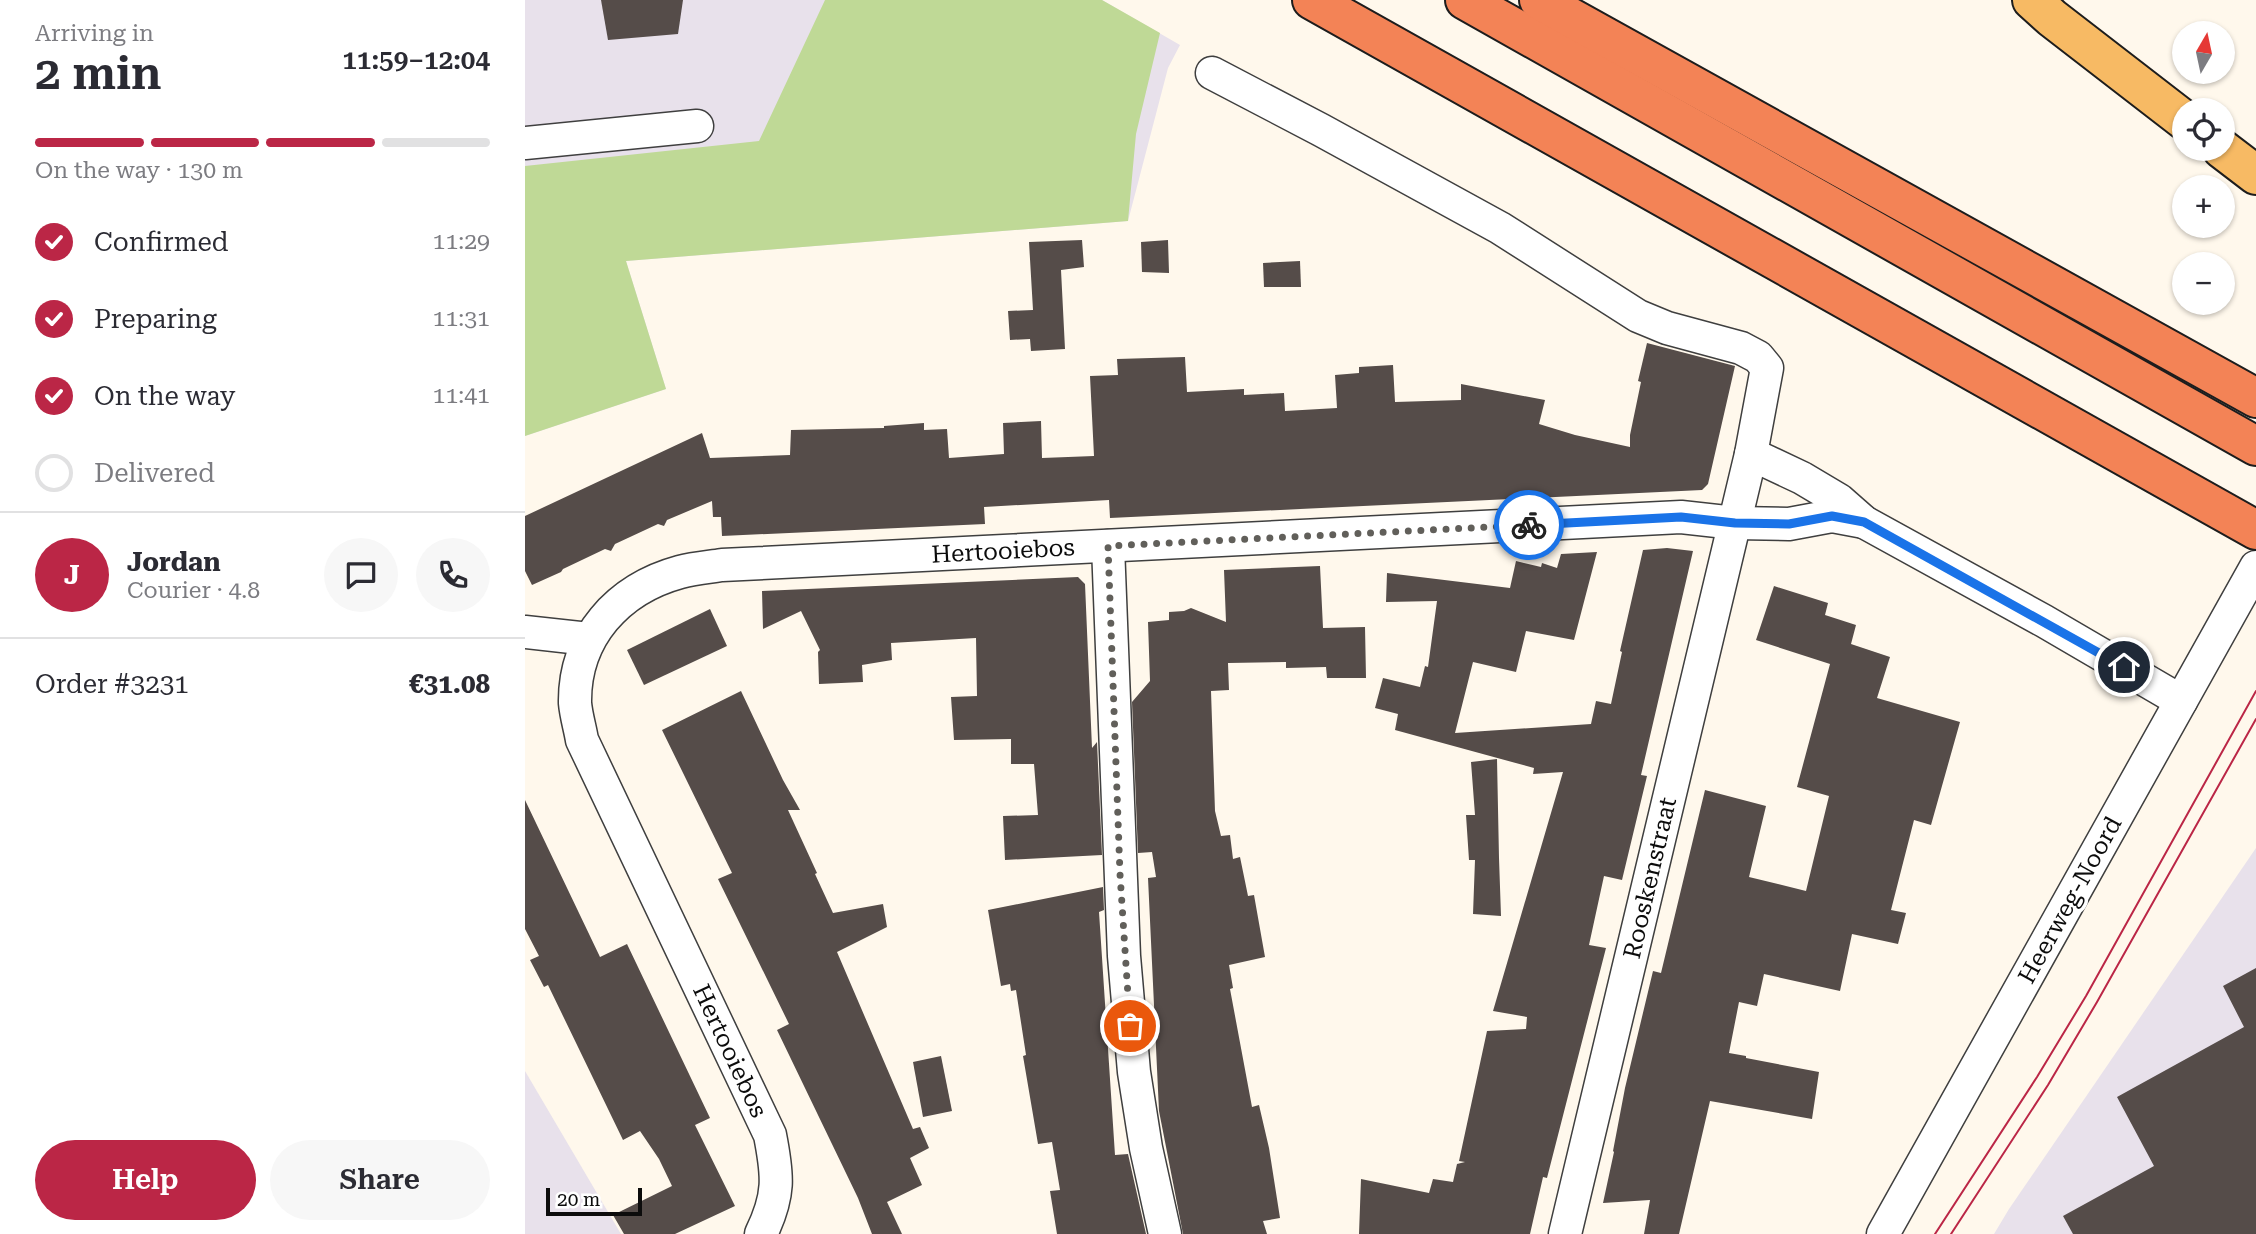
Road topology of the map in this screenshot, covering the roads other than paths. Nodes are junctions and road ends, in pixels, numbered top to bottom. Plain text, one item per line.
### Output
1 (1312, 0) edge
2 (1465, 0) edge
3 (1539, 0) edge
4 (2032, 0) edge
5 (1212, 73) dead end
6 (2172, 111) edge
7 (697, 126) dead end
8 (525, 143) edge
9 (2235, 159) edge
10 (2256, 175) edge
11 (2256, 398) edge
12 (2256, 446) edge
13 (1751, 454) junction
14 (1864, 522) junction
15 (1735, 523) junction
16 (2256, 530) edge
17 (1108, 546) junction
18 (2256, 567) edge
19 (525, 632) edge
20 (589, 639) junction
21 (2181, 701) junction
22 (761, 1234) edge
23 (1165, 1234) edge
24 (1565, 1234) edge
25 (1883, 1234) edge

1 - 16 highway
2 - 12 highway
3 - 11 highway
4 - 6 main road
5 - 13 street, Rooskenstraat
7 - 8 street
9 - 10 main road
13 - 14 street
13 - 15 street, Rooskenstraat
14 - 15 street
14 - 21 street
15 - 17 street, Hertooiebos
15 - 24 street, Rooskenstraat
17 - 20 street, Hertooiebos
17 - 23 street
18 - 21 street, Heerweg-Noord
19 - 20 street
20 - 22 street, Hertooiebos
21 - 25 street, Heerweg-Noord

